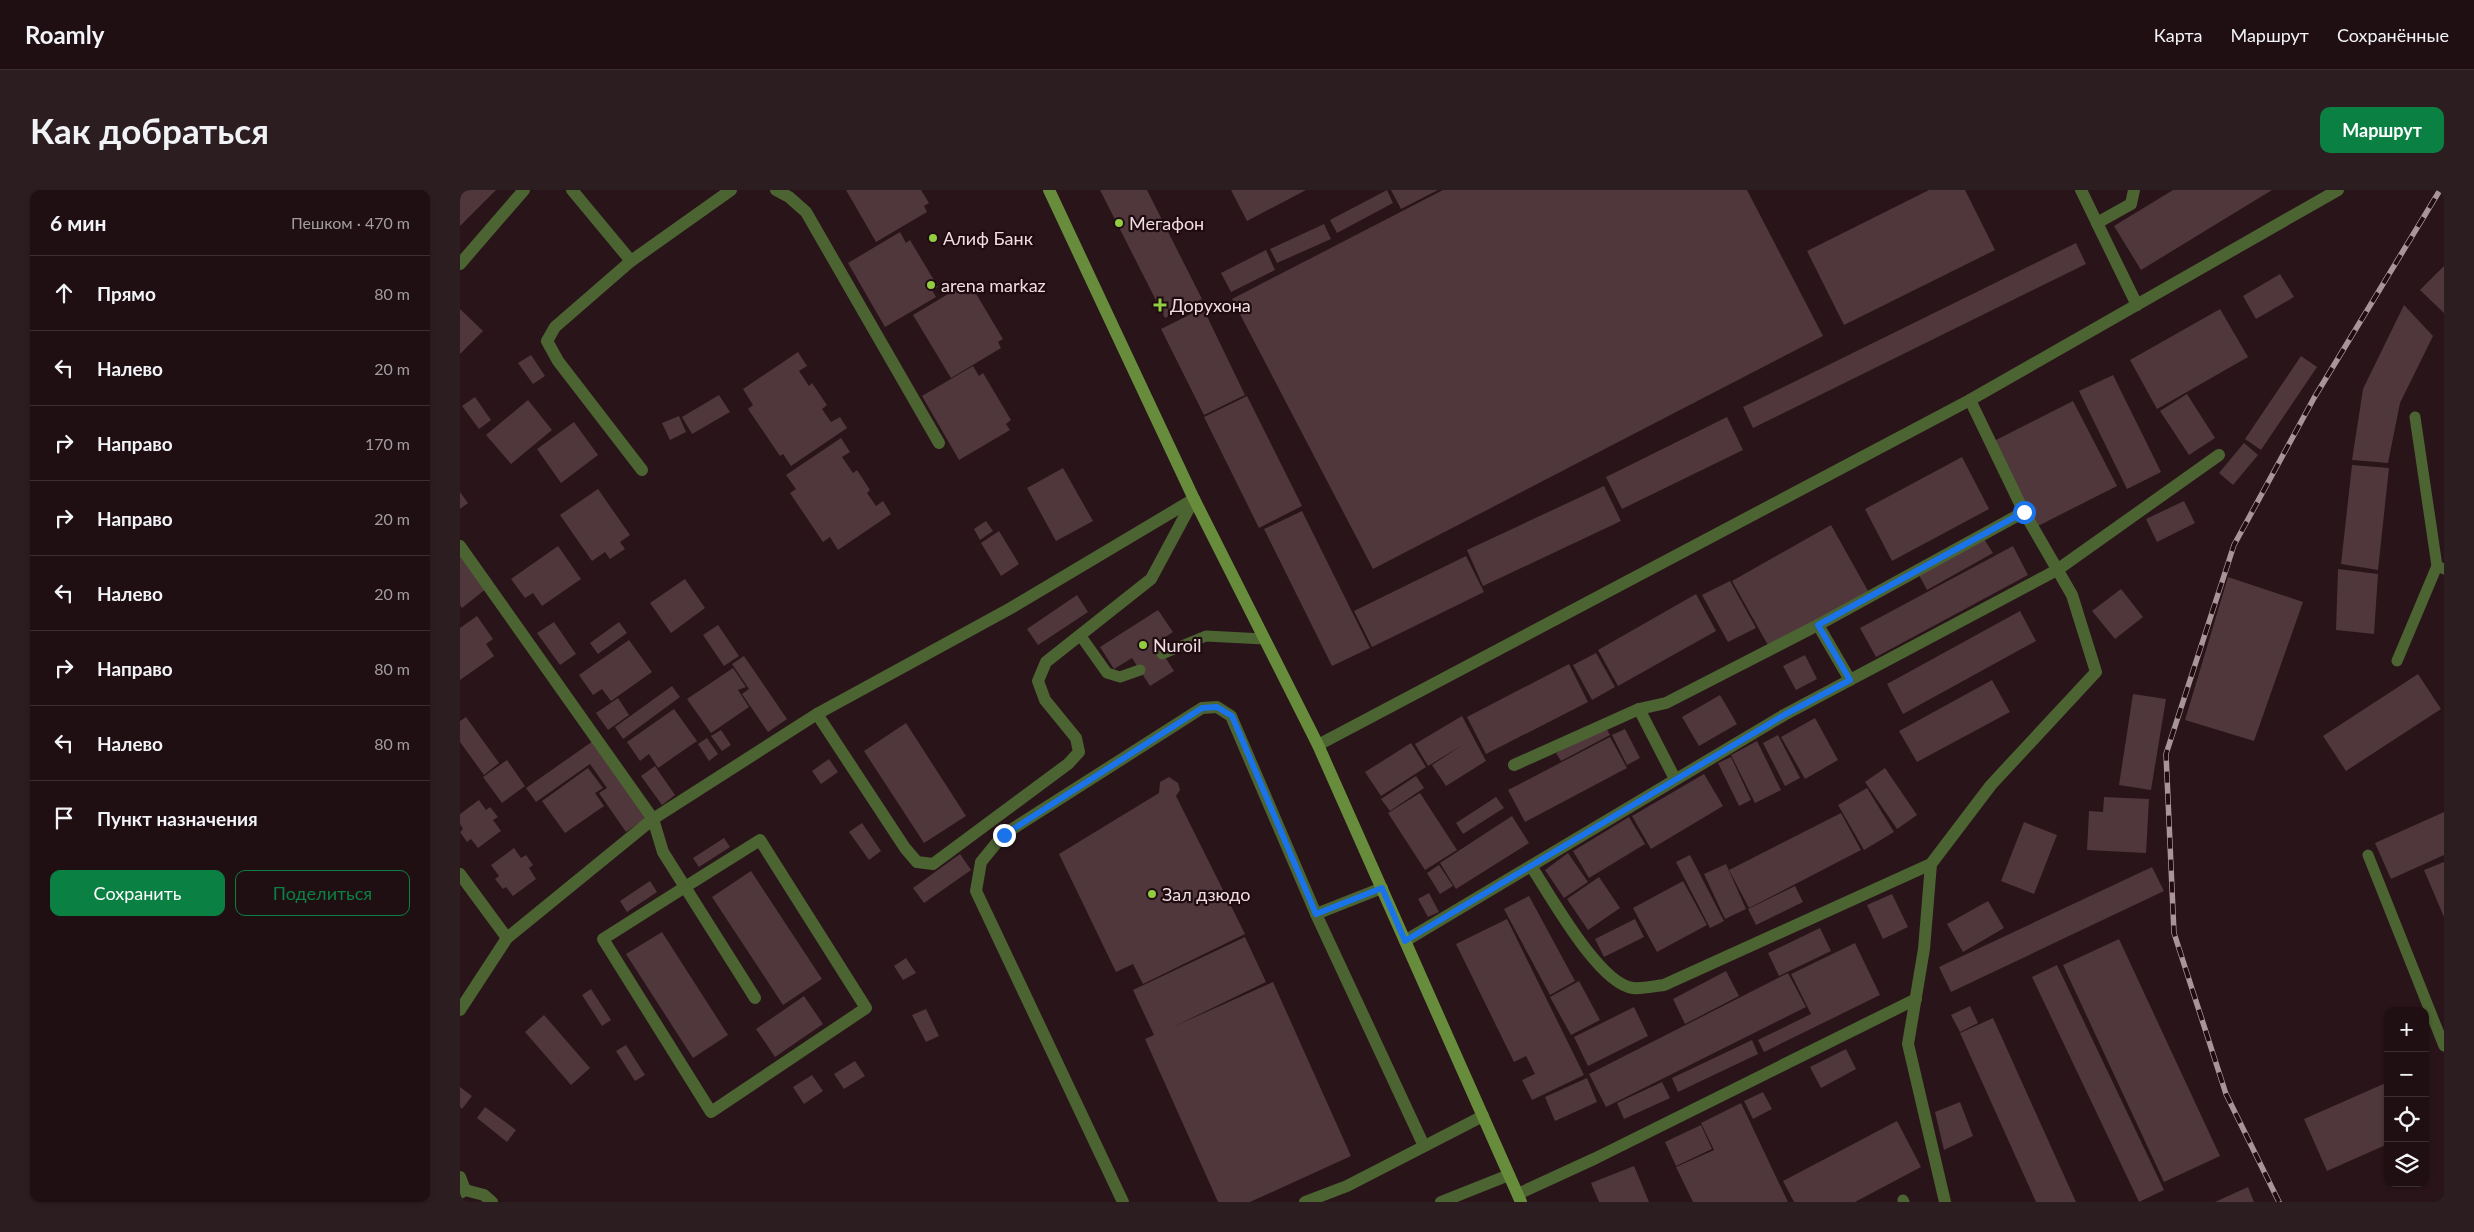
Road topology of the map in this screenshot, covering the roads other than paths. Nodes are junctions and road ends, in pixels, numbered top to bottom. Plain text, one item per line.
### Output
1 (524, 190) edge
2 (572, 190) edge
3 (731, 190) edge
4 (776, 190) edge
5 (1049, 190) edge
6 (2081, 190) edge
7 (2134, 190) edge
8 (2338, 190) edge
9 (2098, 224) junction
10 (631, 261) junction
11 (460, 264) edge
12 (2137, 305) junction
13 (1970, 400) junction
14 (2415, 416) dead end
15 (939, 443) dead end
16 (2219, 455) dead end
17 (642, 470) dead end
18 (1194, 499) junction
19 (2024, 512) junction
20 (460, 546) edge
21 (2441, 567) edge
22 (2057, 570) junction
23 (1818, 625) junction
24 (1080, 635) junction
25 (1264, 639) junction
26 (1162, 654) dead end
27 (2397, 661) dead end
28 (1140, 670) dead end
29 (1850, 680) junction
30 (1639, 709) junction
31 (817, 714) junction
32 (1318, 745) junction
33 (1514, 765) dead end
34 (1675, 779) junction
35 (653, 819) junction
36 (2368, 855) dead end
37 (1931, 864) junction
38 (1531, 866) junction
39 (460, 874) edge
40 (685, 887) junction
41 (1382, 888) junction
42 (1316, 914) junction
43 (507, 938) junction
44 (1405, 941) junction
45 (755, 998) dead end
46 (1916, 999) junction
47 (460, 1010) edge
48 (2444, 1046) edge
49 (1483, 1116) junction
50 (1424, 1146) junction
51 (1509, 1175) junction
52 (460, 1177) edge
53 (462, 1192) edge
54 (1520, 1198) edge
55 (492, 1202) edge
56 (1123, 1202) edge
57 (1305, 1202) edge
58 (1441, 1202) edge
59 (1945, 1202) edge

1 - 11 street
2 - 10 street
3 - 10 street
4 - 15 street
5 - 18 main road
6 - 9 street
7 - 9 street
8 - 12 street
9 - 12 street
10 - 17 street
12 - 13 street
13 - 19 street
13 - 32 street
14 - 21 lane
16 - 22 street
18 - 24 street
18 - 25 main road
18 - 31 street
19 - 22 street
19 - 23 street
20 - 35 street
21 - 27 lane
22 - 29 street
22 - 37 street
23 - 29 street
23 - 30 street
24 - 28 lane
24 - 31 street
25 - 26 lane
25 - 32 main road
29 - 34 street
30 - 33 street
30 - 34 street
31 - 35 street
32 - 41 main road
34 - 38 street
35 - 40 street
35 - 43 street
36 - 48 lane
37 - 38 street
37 - 46 street
38 - 44 street
39 - 43 street
40 - 40 street
40 - 45 street
41 - 42 street
41 - 44 main road
42 - 50 street
42 - 56 street
43 - 47 street
44 - 49 main road
46 - 54 street
46 - 59 street
49 - 50 street
49 - 51 main road
50 - 57 street
51 - 54 main road
51 - 58 street
52 - 53 street
53 - 55 street

